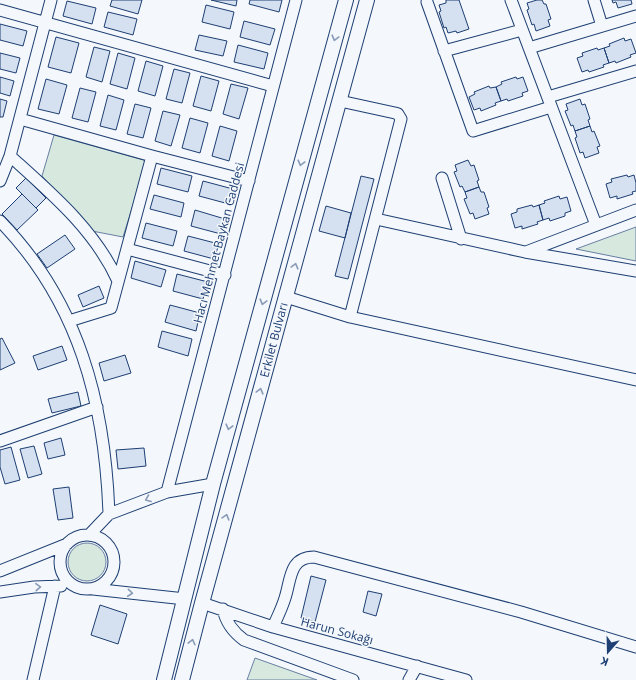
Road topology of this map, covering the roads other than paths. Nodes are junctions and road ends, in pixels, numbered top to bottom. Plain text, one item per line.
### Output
1 (51, 0) edge
2 (296, 0) edge
3 (346, 0) edge
4 (367, 0) edge
5 (511, 0) edge
6 (594, 0) edge
7 (427, 2) dead end
8 (0, 10) edge
9 (636, 16) edge
10 (45, 22) junction
11 (602, 26) junction
12 (522, 30) junction
13 (529, 48) junction
14 (444, 51) junction
15 (635, 74) edge
16 (273, 86) junction
17 (340, 101) junction
18 (549, 102) junction
19 (20, 119) junction
20 (10, 156) junction
21 (152, 156) junction
22 (442, 178) dead end
23 (0, 181) edge
24 (249, 181) junction
25 (636, 210) edge
26 (376, 219) junction
27 (0, 221) edge
28 (596, 225) junction
29 (461, 239) junction
30 (127, 249) junction
31 (525, 252) junction
32 (636, 271) edge
33 (225, 275) junction
34 (118, 281) junction
35 (286, 297) junction
36 (350, 317) junction
37 (69, 320) junction
38 (636, 380) edge
39 (97, 407) junction
40 (0, 441) edge
41 (213, 484) junction
42 (234, 489) junction
43 (167, 492) junction
44 (109, 514) junction
45 (90, 534) junction
46 (67, 544) junction
47 (0, 571) edge
48 (55, 586) junction
49 (76, 587) junction
50 (91, 589) junction
51 (0, 592) edge
52 (185, 599) junction
53 (202, 603) junction
54 (223, 610) junction
55 (273, 627) junction
56 (636, 647) edge
57 (417, 666) junction
58 (33, 680) edge
59 (164, 680) edge
60 (182, 680) edge
61 (353, 680) edge
62 (409, 680) edge
63 (466, 680) edge

1 - 10 street
2 - 16 street, Hacı Mehmet Baykan Caddesi
3 -> 41 main road, Erkilet Bulvarı
4 - 17 main road, Erkilet Bulvarı
5 - 12 street
6 - 11 street
7 - 14 street
8 - 10 street
9 - 11 street
10 - 16 street
10 - 19 street
11 - 13 street
12 - 13 street
12 - 14 street
13 - 18 street
14 - 18 street
15 - 18 street
16 - 24 street, Hacı Mehmet Baykan Caddesi
17 - 26 street
35 -> 17 main road, Erkilet Bulvarı
18 - 28 street
19 - 20 street
19 - 21 street
20 - 23 street
20 - 34 street
21 - 24 street
21 - 30 street
22 - 29 street
24 - 33 street, Hacı Mehmet Baykan Caddesi
25 - 28 street
26 - 29 street
26 - 36 street
27 - 37 street
28 - 31 street
29 - 31 street
30 - 33 street
30 - 34 street
31 - 32 street
33 - 43 street, Hacı Mehmet Baykan Caddesi
34 - 37 street
35 - 36 street
42 -> 35 main road, Erkilet Bulvarı
36 - 38 street
37 - 39 street
39 - 40 street
39 - 44 street
41 - 42 main road
41 - 43 street
41 - 52 main road, Erkilet Bulvarı
53 -> 42 main road, Erkilet Bulvarı
43 -> 44 street
44 - 45 street
45 - 46 street
45 - 50 street
46 - 47 street
46 - 49 street
48 - 49 street
51 -> 48 street
48 - 58 street
49 - 50 street
50 -> 52 street
52 - 53 main road
52 - 59 main road, Erkilet Bulvarı
53 - 54 street, Harun Sokağı
60 -> 53 main road, Erkilet Bulvarı
54 - 55 street, Harun Sokağı
54 - 61 street
55 - 56 street
55 - 57 street, Harun Sokağı
57 - 62 street
57 - 63 street, Harun Sokağı

